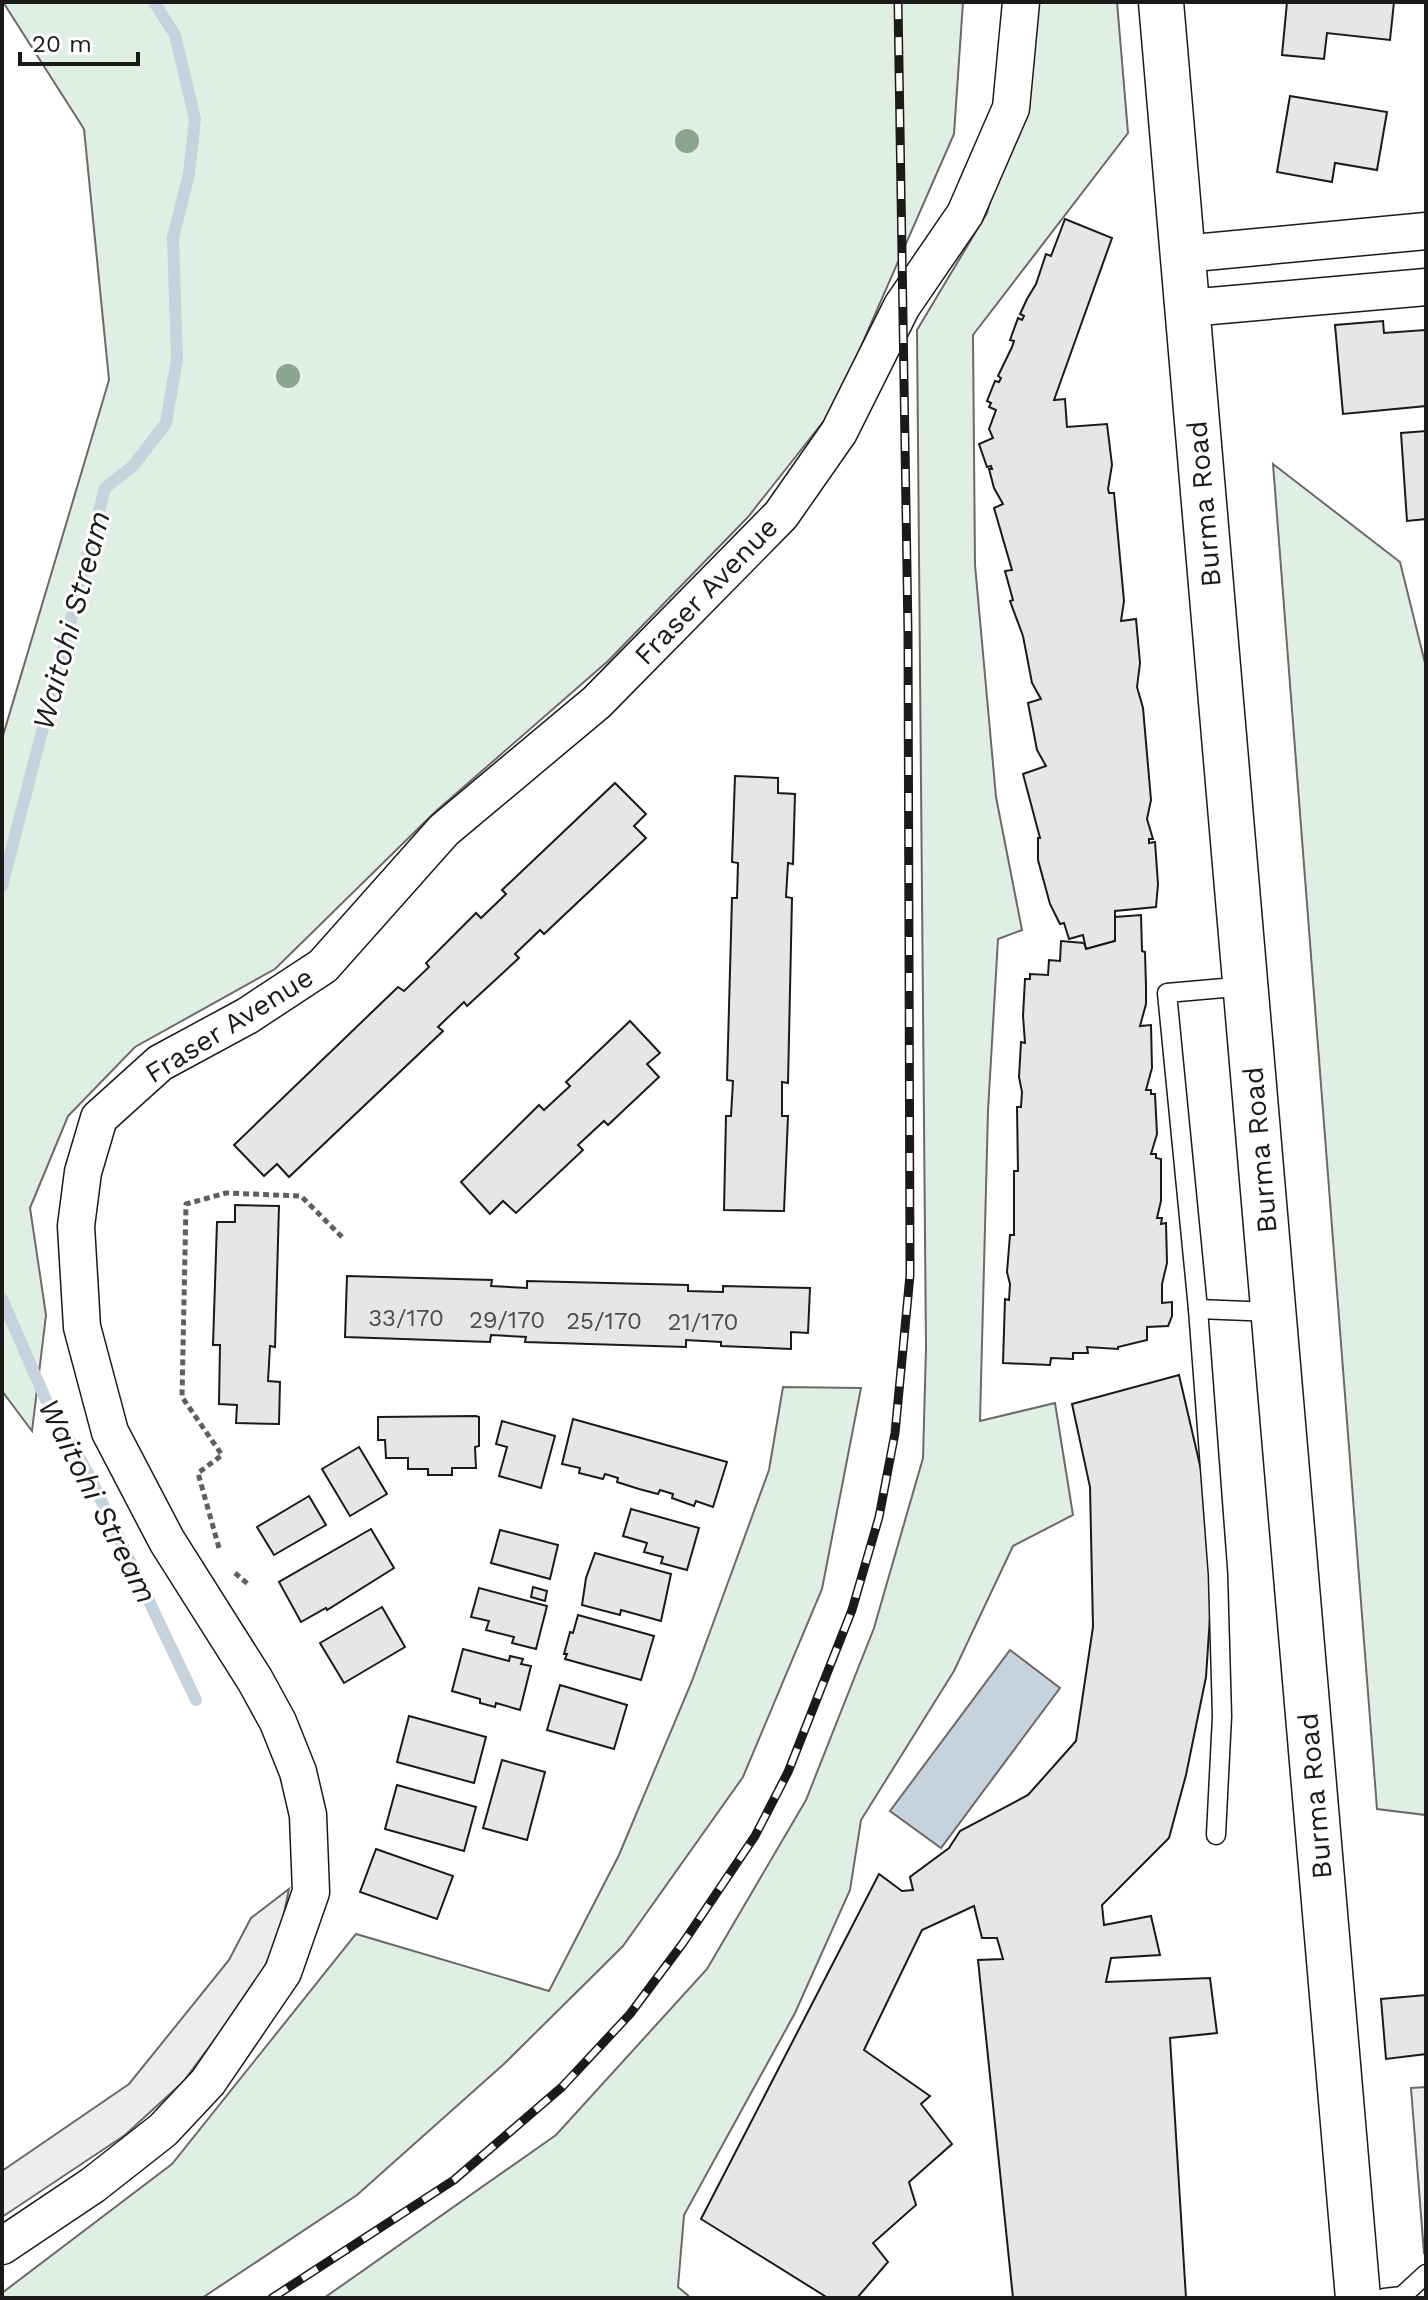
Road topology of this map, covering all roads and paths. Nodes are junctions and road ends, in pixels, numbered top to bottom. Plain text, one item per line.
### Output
1 (1021, 2) edge
2 (1161, 2) edge
3 (1426, 231) edge
4 (1183, 254) junction
5 (1426, 287) edge
6 (1188, 308) junction
7 (1246, 986) junction
8 (342, 1237) dead end
9 (1198, 1309) junction
10 (1274, 1312) junction
11 (220, 1551) dead end
12 (232, 1570) dead end
13 (249, 1585) dead end
14 (1216, 1835) dead end
15 (2, 2246) edge
16 (1426, 2274) edge
17 (1358, 2298) edge
18 (1384, 2298) edge

1 - 15 street, Fraser Avenue
2 - 4 main road, Burma Road
3 - 4 street
4 - 6 main road, Burma Road
5 - 6 street
6 - 7 main road, Burma Road
7 - 9 lane
7 - 10 main road, Burma Road
8 - 11 path
9 - 10 lane
9 - 14 lane
10 - 17 main road, Burma Road
12 - 13 path
16 - 18 lane

